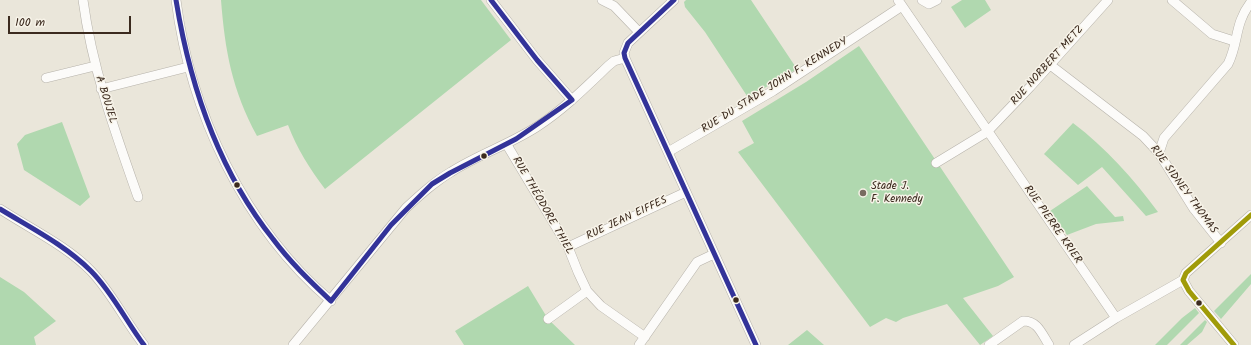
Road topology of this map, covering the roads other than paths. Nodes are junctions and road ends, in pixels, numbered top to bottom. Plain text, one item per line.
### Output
1 (83, 0) edge
2 (176, 0) edge
3 (491, 0) edge
4 (602, 0) edge
5 (674, 0) edge
6 (922, 0) edge
7 (937, 0) edge
8 (1108, 0) edge
9 (1172, 0) edge
10 (1251, 2) edge
11 (900, 3) edge
12 (639, 32) junction
13 (1234, 41) junction
14 (625, 58) junction
15 (1049, 64) junction
16 (95, 66) junction
17 (188, 67) junction
18 (46, 78) dead end
19 (101, 89) junction
20 (572, 100) junction
21 (987, 132) junction
22 (507, 144) junction
23 (668, 152) junction
24 (1159, 153) junction
25 (936, 163) dead end
26 (686, 192) junction
27 (138, 197) dead end
28 (0, 210) edge
29 (1251, 216) edge
30 (1221, 243) junction
31 (568, 246) junction
32 (714, 254) junction
33 (1183, 280) junction
34 (587, 290) junction
35 (331, 301) junction
36 (1116, 318) junction
37 (548, 319) dead end
38 (645, 337) junction
39 (144, 345) edge
40 (293, 345) edge
41 (639, 345) edge
42 (756, 345) edge
43 (989, 345) edge
44 (1049, 345) edge
45 (1074, 345) edge
46 (1234, 345) edge

1 - 16 street, A BOUJEL
2 - 17 street
3 - 20 street
4 - 12 street
5 - 12 street
6 - 7 street
8 - 15 street, RUE NORBERT METZ
9 - 13 street
10 - 13 street
11 - 21 street, RUE PIERRE KRIER
11 - 23 street, RUE DU STADE JOHN F. KENNEDY
12 - 14 street
13 - 24 street
14 - 20 street
14 - 23 street
15 - 21 street, RUE NORBERT METZ
15 - 24 street, RUE SIDNEY THOMAS
16 - 18 street
16 - 19 street, A BOUJEL
17 - 19 street
17 - 35 street
19 - 27 street, A BOUJEL
20 - 22 street
21 - 25 street
21 - 36 street, RUE PIERRE KRIER
22 - 31 street, RUE THÉODORE THIEL
22 - 35 street
23 - 26 street
24 - 30 street, RUE SIDNEY THOMAS
26 - 31 street, RUE JEAN EIFFES
26 - 32 street
28 - 39 street
29 - 30 street
30 - 33 street
31 - 34 street, RUE THÉODORE THIEL
32 - 38 street
32 - 42 street
33 - 36 street
33 - 46 street
34 - 37 street
34 - 38 street, RUE THÉODORE THIEL
35 - 40 street
36 - 45 street
38 - 41 street
43 - 44 street

